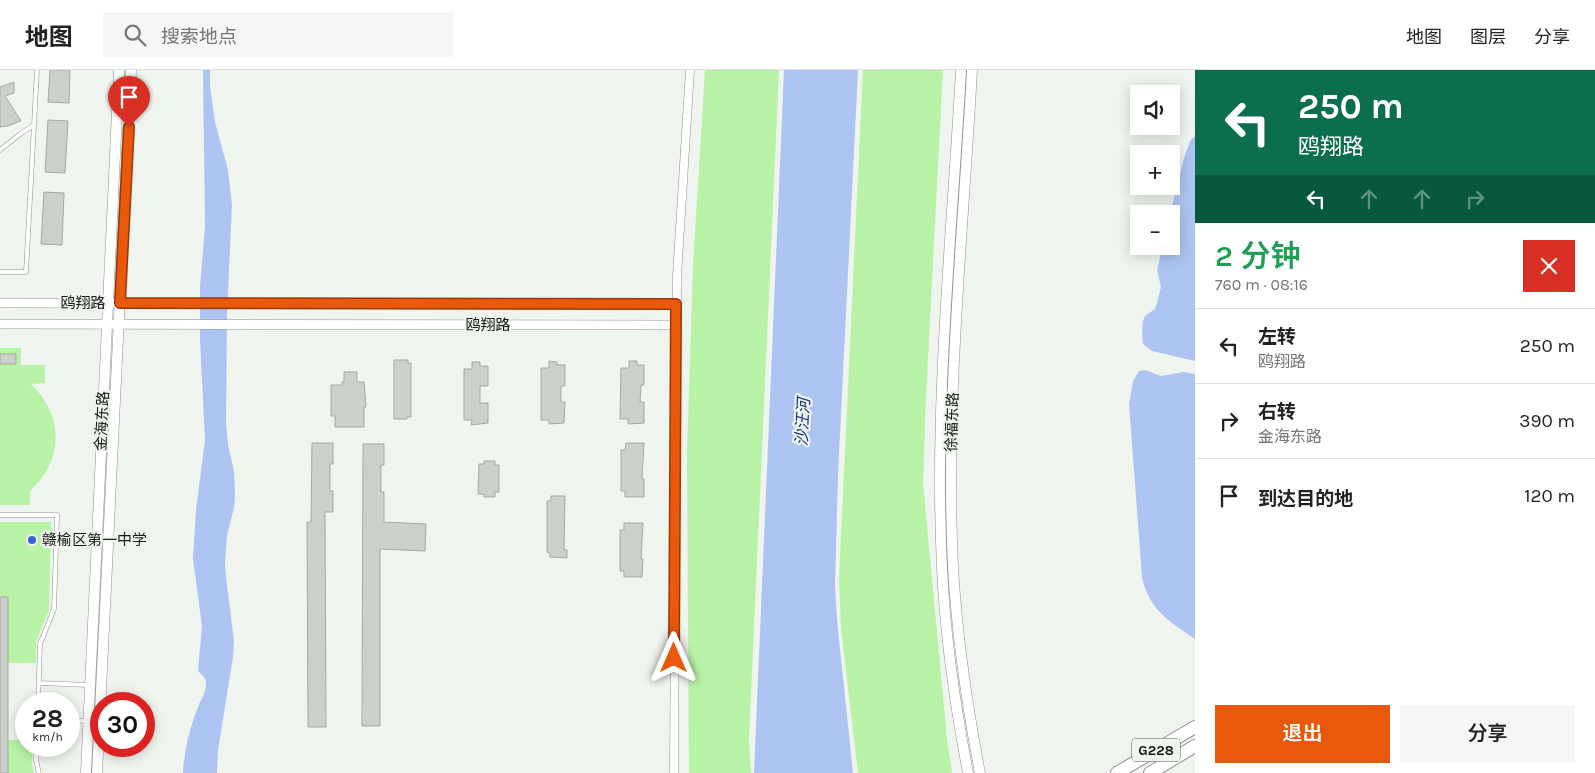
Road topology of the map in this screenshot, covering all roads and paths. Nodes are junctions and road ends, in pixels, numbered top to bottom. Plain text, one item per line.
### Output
1 (37, 70) edge
2 (120, 70) edge
3 (131, 70) edge
4 (690, 70) edge
5 (961, 70) edge
6 (972, 70) edge
7 (34, 125) junction
8 (0, 150) edge
9 (0, 272) edge
10 (0, 303) edge
11 (109, 303) junction
12 (120, 303) junction
13 (676, 304) junction
14 (0, 324) edge
15 (108, 324) junction
16 (119, 324) junction
17 (676, 325) junction
18 (0, 515) edge
19 (39, 683) junction
20 (90, 685) junction
21 (39, 692) edge
22 (80, 721) edge
23 (88, 721) junction
24 (1195, 727) edge
25 (1195, 746) edge
26 (36, 757) edge
27 (39, 773) edge
28 (86, 773) edge
29 (97, 773) edge
30 (674, 773) edge
31 (968, 773) edge
32 (980, 773) edge
33 (1117, 773) edge
34 (1150, 773) edge

1 - 7 lane
2 - 11 main road, 金海东路
3 - 12 main road, 金海东路
4 - 13 street
5 - 31 main road, 徐福东路
6 - 32 main road, 徐福东路
7 - 8 lane
7 - 9 lane
10 - 11 street, 鸥翔路
11 - 12 street, 鸥翔路
11 - 15 main road, 金海东路
12 - 13 street, 鸥翔路
12 - 16 main road, 金海东路
13 - 17 street
14 - 15 street, 鸥翔路
15 - 16 street, 鸥翔路
15 - 20 main road, 金海东路
16 - 17 street, 鸥翔路
16 - 29 main road, 金海东路
17 - 30 street
18 - 19 lane
19 - 20 lane
19 - 21 lane
20 - 23 main road, 金海东路
22 - 23 lane
23 - 28 main road, 金海东路
24 - 33 highway, G228
25 - 34 highway, G228
26 - 27 lane

